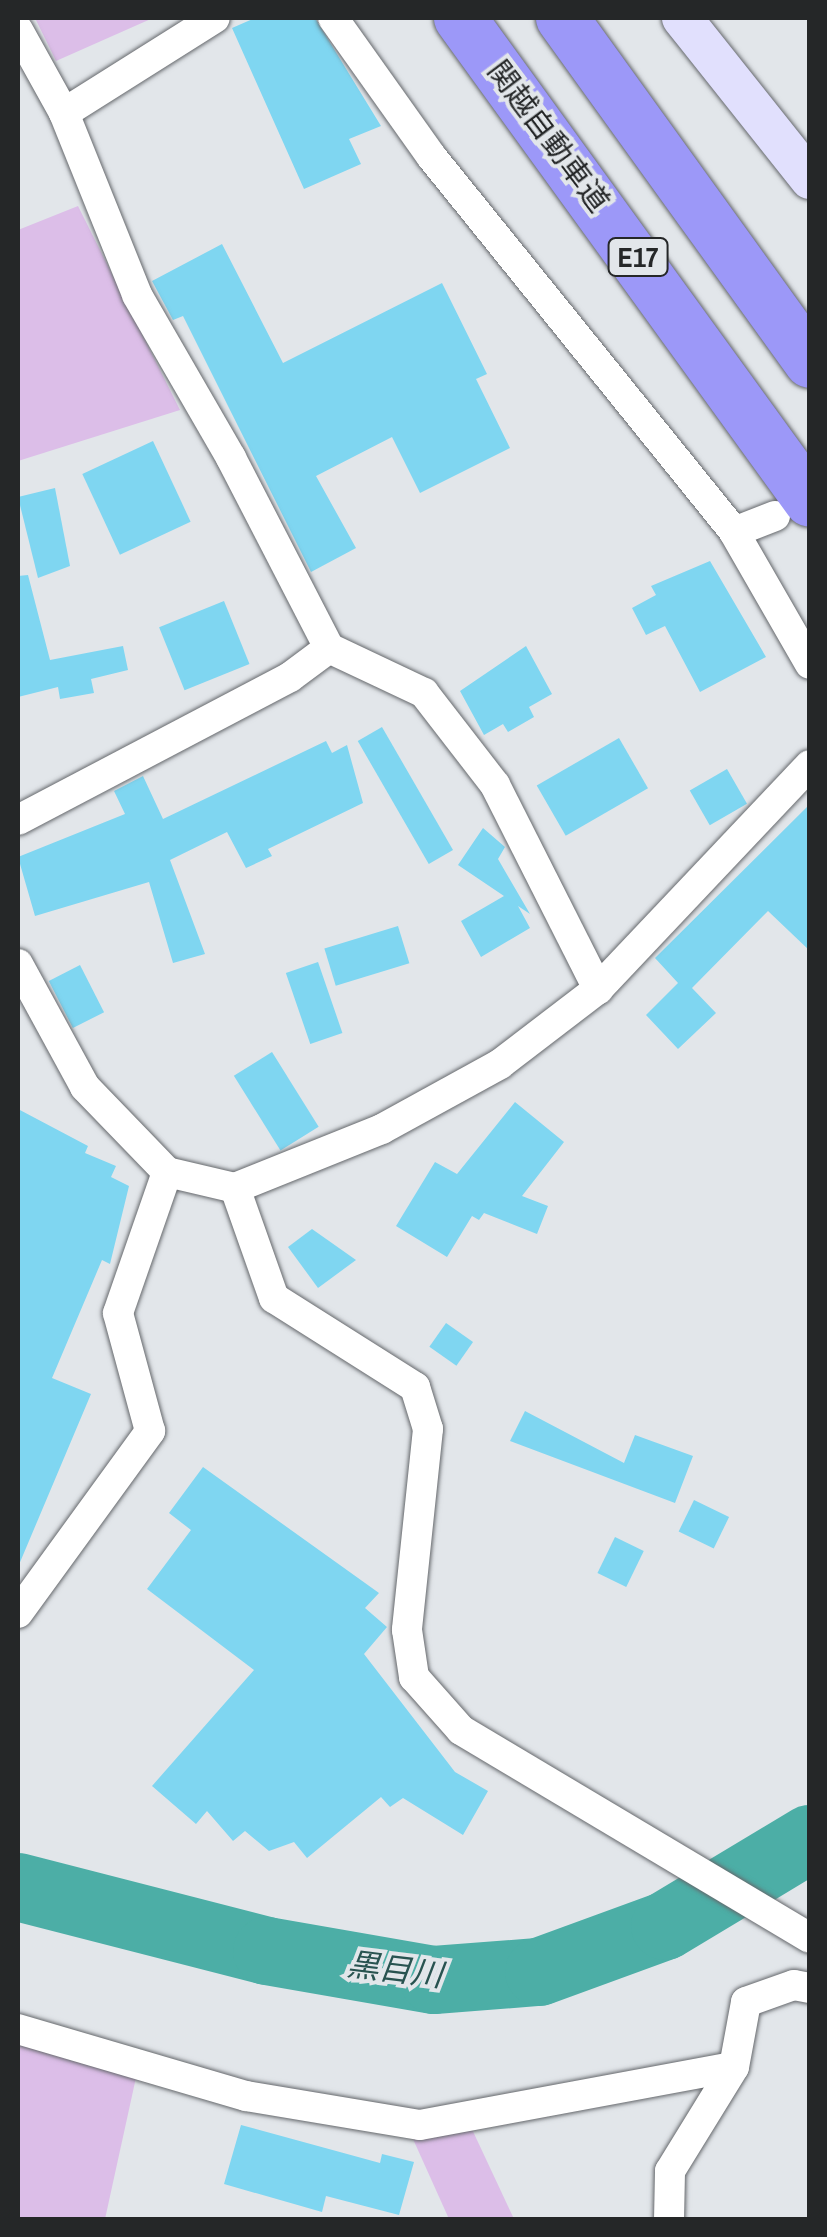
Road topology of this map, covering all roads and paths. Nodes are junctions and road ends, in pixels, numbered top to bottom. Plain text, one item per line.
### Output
1 (215, 18) edge
2 (333, 18) edge
3 (460, 18) edge
4 (562, 18) edge
5 (682, 18) edge
6 (18, 30) edge
7 (64, 113) junction
8 (810, 179) edge
9 (810, 362) edge
10 (792, 508) edge
11 (734, 532) junction
12 (328, 648) junction
13 (810, 664) edge
14 (810, 765) edge
15 (18, 820) edge
16 (18, 964) edge
17 (598, 990) junction
18 (167, 1172) junction
19 (235, 1188) junction
20 (18, 1613) edge
21 (810, 1938) edge
22 (810, 1988) edge
23 (18, 2028) edge
24 (734, 2066) junction
25 (669, 2220) edge

1 - 7 street
2 - 11 street
3 - 10 highway, 関越自動車道 / E17
4 - 9 highway, E17
5 - 8 street
6 - 7 street
7 - 12 street
10 - 11 street
11 - 13 street
12 - 15 street
12 - 17 street
14 - 17 street
16 - 18 street
17 - 19 street
18 - 19 street
18 - 20 street
19 - 21 street
22 - 24 street
23 - 24 street
24 - 25 street

